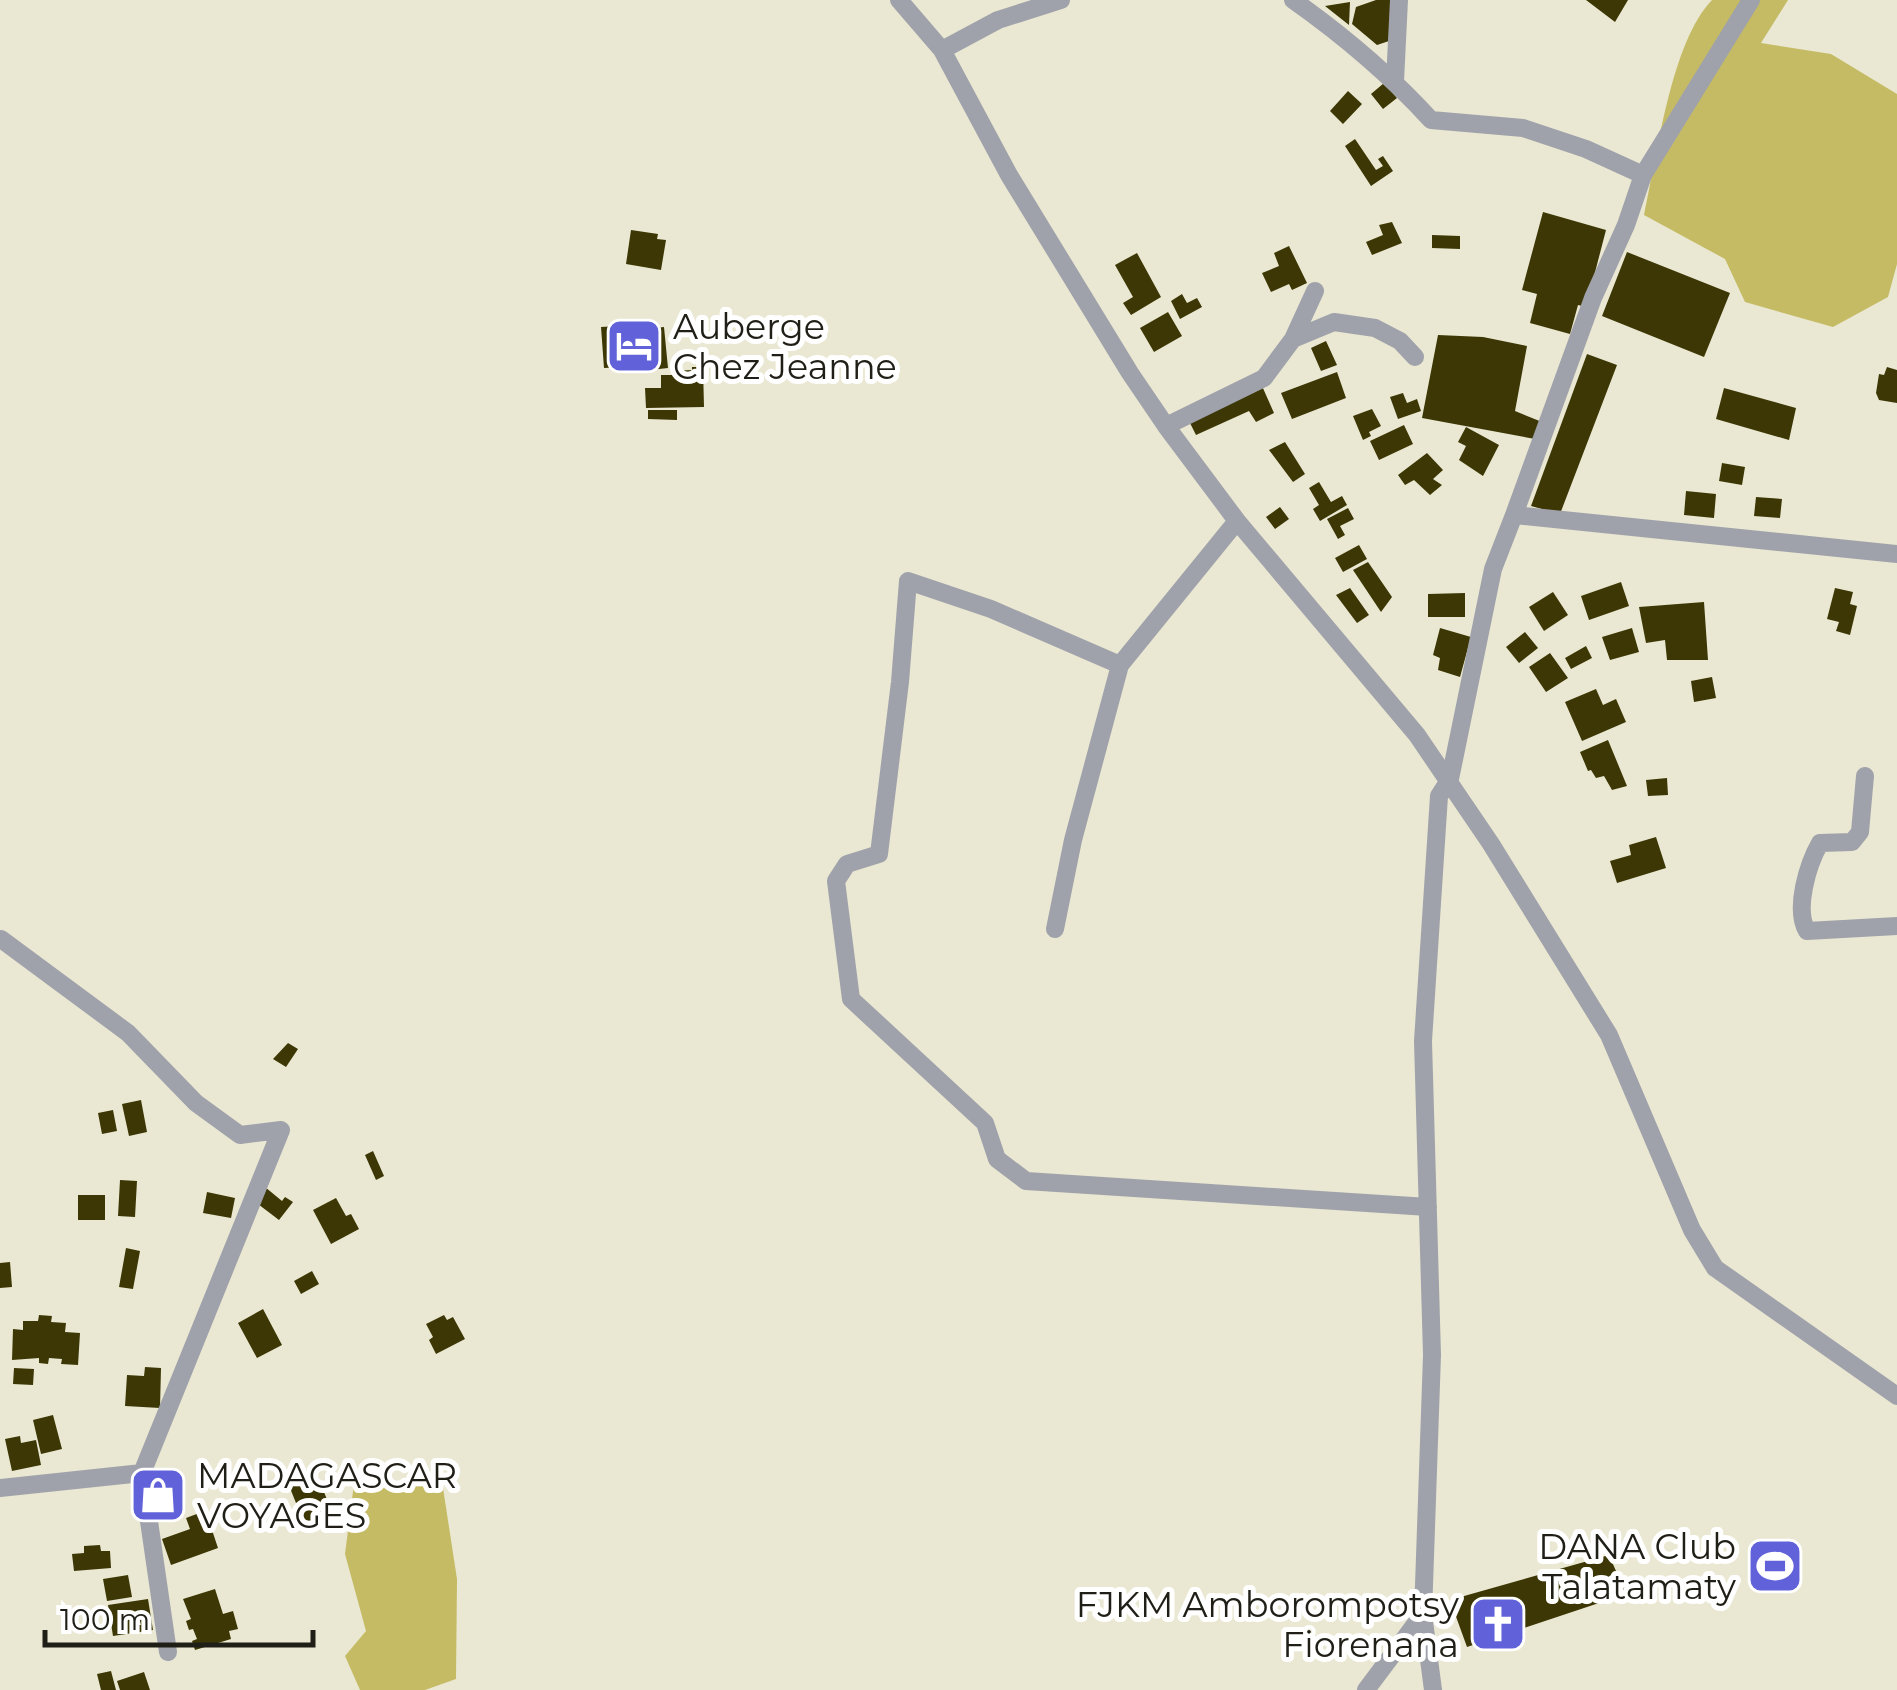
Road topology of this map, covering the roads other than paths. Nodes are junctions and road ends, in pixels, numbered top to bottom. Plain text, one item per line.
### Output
1 (899, 0) edge
2 (1060, 0) edge
3 (1293, 0) edge
4 (1399, 0) edge
5 (1750, 0) edge
6 (942, 50) junction
7 (1395, 81) junction
8 (1644, 176) junction
9 (1314, 292) dead end
10 (1293, 338) junction
11 (1415, 356) dead end
12 (1166, 426) junction
13 (1514, 515) junction
14 (1238, 522) junction
15 (1897, 554) edge
16 (1120, 664) junction
17 (1865, 776) dead end
18 (1450, 779) junction
19 (1897, 926) edge
20 (1056, 928) dead end
21 (0, 931) edge
22 (1, 941) edge
23 (1428, 1207) junction
24 (1897, 1396) edge
25 (142, 1473) junction
26 (0, 1488) edge
27 (1423, 1614) junction
28 (168, 1652) dead end
29 (1366, 1690) edge
30 (1433, 1690) edge

1 - 6 street
2 - 6 street
3 - 7 street
4 - 7 street
5 - 8 street
6 - 12 street
7 - 8 street
8 - 13 street
9 - 10 street
10 - 11 street
10 - 12 street
12 - 14 street
13 - 15 street
13 - 18 street
14 - 16 street
14 - 18 street
16 - 20 street
16 - 23 street
17 - 19 street
18 - 23 street
18 - 24 street
21 - 22 street
22 - 25 street
23 - 27 street
25 - 26 street
25 - 28 street
27 - 29 street
27 - 30 street

